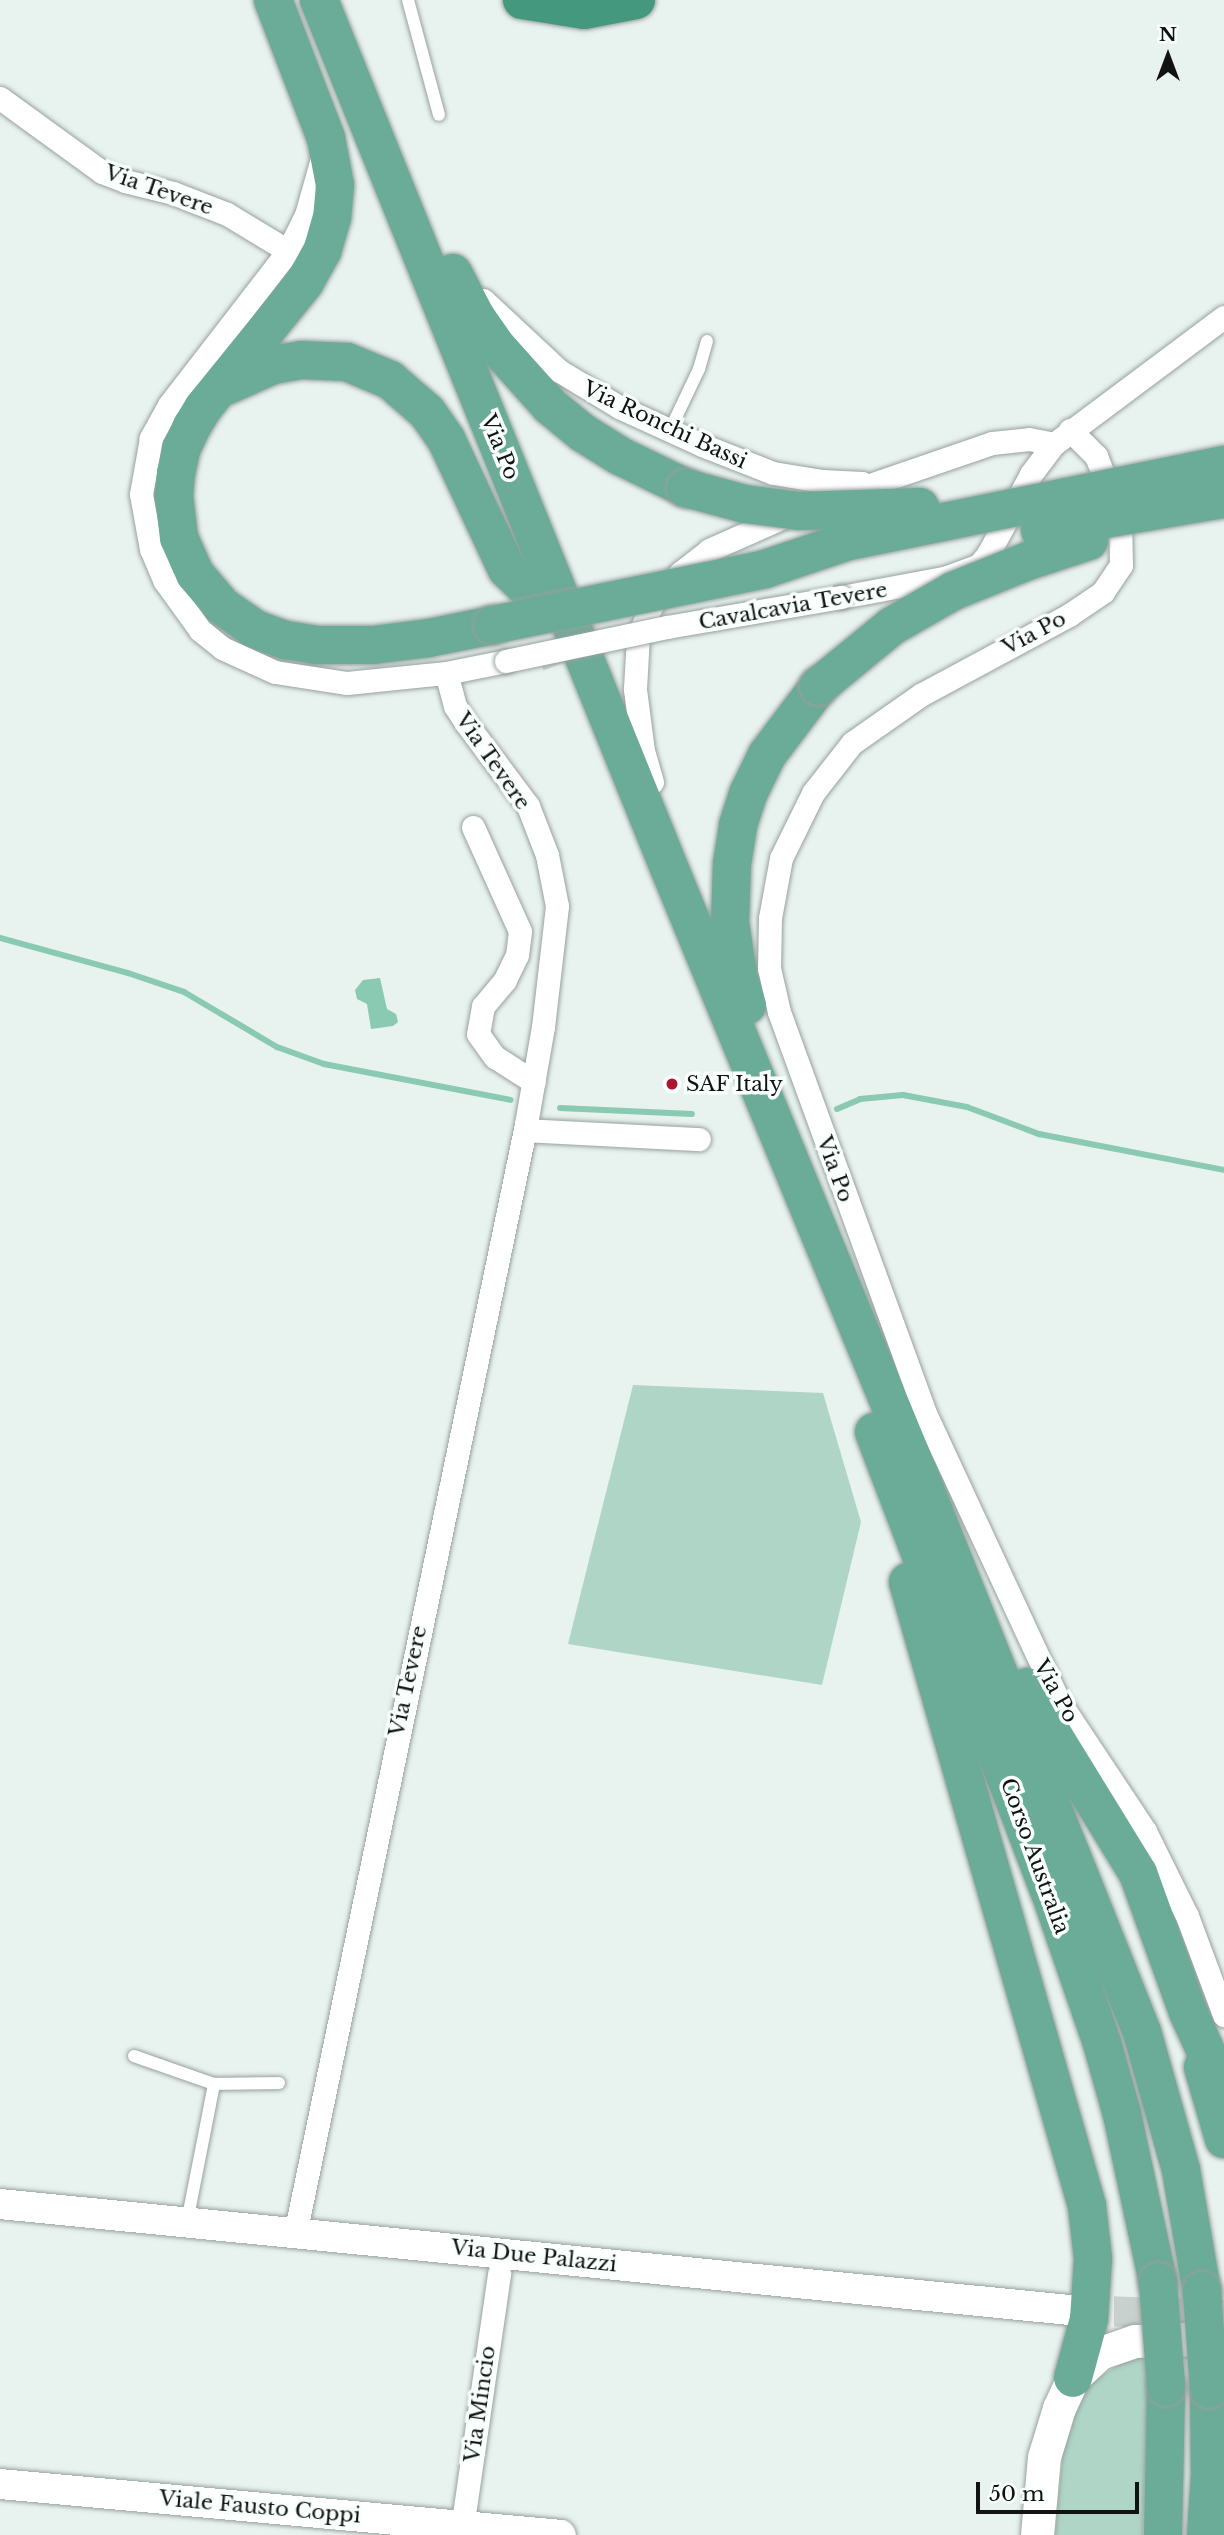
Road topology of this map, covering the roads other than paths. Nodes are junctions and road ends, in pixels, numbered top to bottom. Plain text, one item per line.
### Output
1 (273, 0) edge
2 (291, 0) edge
3 (319, 0) edge
4 (408, 0) edge
5 (522, 0) edge
6 (636, 0) edge
7 (338, 46) junction
8 (0, 98) edge
9 (439, 115) dead end
10 (326, 138) junction
11 (288, 251) junction
12 (451, 269) junction
13 (1224, 317) edge
14 (707, 341) dead end
15 (218, 390) junction
16 (670, 430) junction
17 (1062, 437) junction
18 (1224, 465) edge
19 (879, 483) junction
20 (1224, 499) edge
21 (1224, 510) edge
22 (768, 569) junction
23 (561, 663) tunnel mouth
24 (446, 673) junction
25 (473, 827) dead end
26 (670, 870) junction
27 (534, 1082) junction
28 (525, 1129) junction
29 (699, 1139) dead end
30 (827, 1253) junction
31 (856, 1387) junction
32 (920, 1477) junction
33 (1206, 2014) edge
34 (134, 2056) dead end
35 (279, 2083) dead end
36 (214, 2084) junction
37 (1224, 2091) edge
38 (1224, 2139) edge
39 (0, 2204) edge
40 (187, 2223) junction
41 (295, 2234) junction
42 (499, 2274) dead end
43 (1069, 2309) tunnel mouth
44 (1224, 2348) edge
45 (1073, 2378) junction
46 (0, 2484) edge
47 (462, 2530) edge
48 (561, 2535) edge
49 (1037, 2535) edge
50 (1163, 2535) edge
51 (1206, 2535) edge

1 - 10 highway
2 - 15 highway, Via Po
3 - 7 highway, Via Po
4 - 9 lane
5 - 6 highway
7 - 12 highway
7 - 26 highway, Via Po
8 - 11 street, Via Tevere
10 - 11 street
10 - 15 highway
11 - 24 street
12 - 16 street, Via Ronchi Bassi
12 - 18 highway, bridge
13 - 17 street
14 - 16 lane
15 - 22 highway, bridge
16 - 19 street, Via Ronchi Bassi
17 - 19 street, Via Ronchi Bassi
17 - 24 street, Cavalcavia Tevere, bridge
17 - 33 street, Via Po
18 - 22 highway, bridge
19 - 26 street, Via Ronchi Bassi
20 - 22 highway, bridge
21 - 30 highway, bridge
23 - 31 highway
24 - 27 street, Via Tevere
25 - 27 street
26 - 30 highway, Via Po
27 - 28 street, Via Tevere
28 - 29 street
28 - 41 street, Via Tevere
30 - 32 highway, Via Po
31 - 45 highway
31 - 50 highway, Corso Australia, bridge
32 - 33 highway
32 - 51 highway, Corso Australia, bridge
33 - 37 highway
33 - 38 highway
34 - 36 lane
35 - 36 lane
36 - 40 lane
39 - 40 street, Via Due Palazzi
40 - 41 street, Via Due Palazzi
41 - 43 street, Via Due Palazzi
42 - 47 street, Via Mincio
44 - 45 main road
45 - 49 main road
46 - 47 street, Viale Fausto Coppi
47 - 48 street, Viale Fausto Coppi

